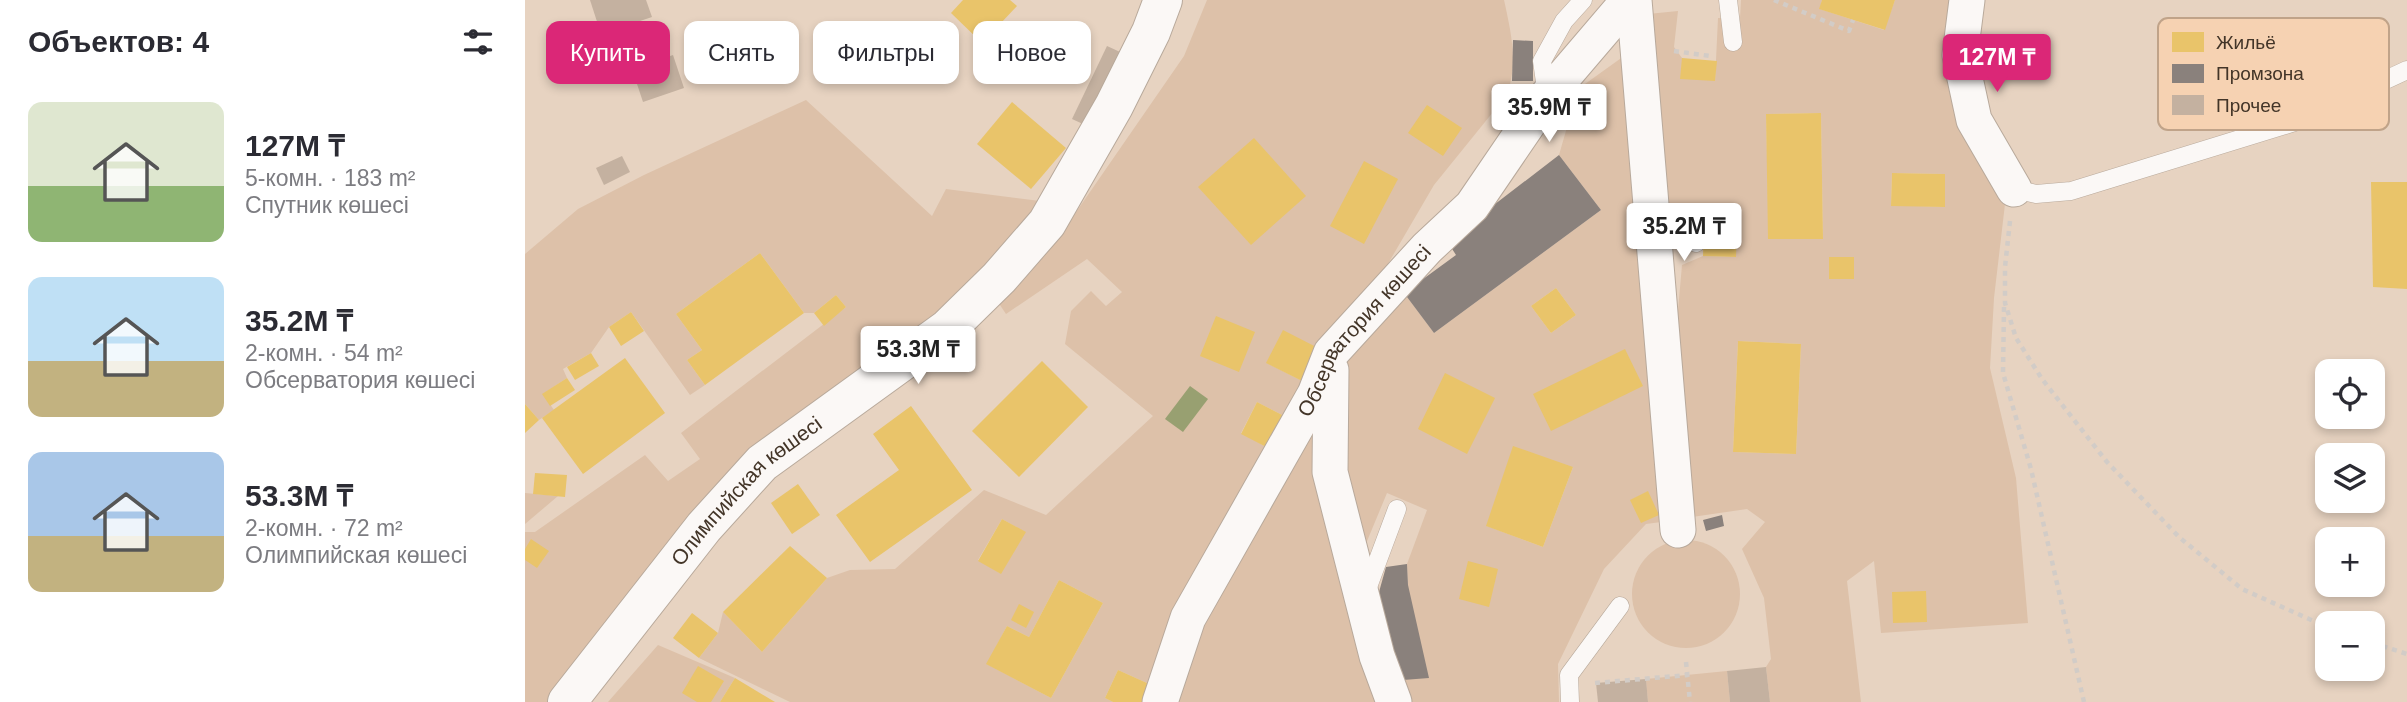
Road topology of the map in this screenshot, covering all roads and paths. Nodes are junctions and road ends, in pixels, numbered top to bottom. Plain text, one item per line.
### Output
1 (1163, 0) edge
2 (1583, 0) edge
3 (1632, 0) edge
4 (1728, 0) edge
5 (1774, 0) edge
6 (1967, 0) edge
7 (1853, 20) dead end
8 (1733, 42) joint
9 (1638, 46) junction
10 (2407, 70) edge
11 (2389, 78) edge
12 (1547, 96) junction
13 (2269, 130) edge
14 (2014, 188) junction
15 (1653, 222) junction
16 (1696, 243) dead end
17 (2005, 303) junction
18 (1331, 353) junction
19 (1397, 509) dead end
20 (1678, 530) dead end
21 (1363, 602) junction
22 (1621, 606) dead end
23 (2315, 622) edge
24 (2385, 647) edge
25 (2407, 654) edge
26 (1686, 662) dead end
27 (1688, 675) junction
28 (1569, 693) edge
29 (567, 702) edge
30 (1160, 702) edge
31 (1394, 702) edge
32 (1691, 702) edge
33 (2084, 702) edge

1 - 29 street, Олимпийская көшесі
2 - 12 lane
3 - 9 street, Обсерватория көшесі
3 - 12 street, Обсерватория көшесі
4 - 8 lane
5 - 7 path
6 - 14 street
8 - 9 path
9 - 15 street, Обсерватория көшесі
10 - 11 lane
12 - 18 street, Обсерватория көшесі
13 - 14 lane
14 - 17 path
15 - 16 lane
15 - 20 street, Обсерватория көшесі
17 - 23 path
17 - 33 path
18 - 21 street
18 - 30 street, Обсерватория көшесі
19 - 21 lane
21 - 31 street
22 - 28 lane
24 - 25 path
26 - 27 path
27 - 28 path
27 - 32 path

